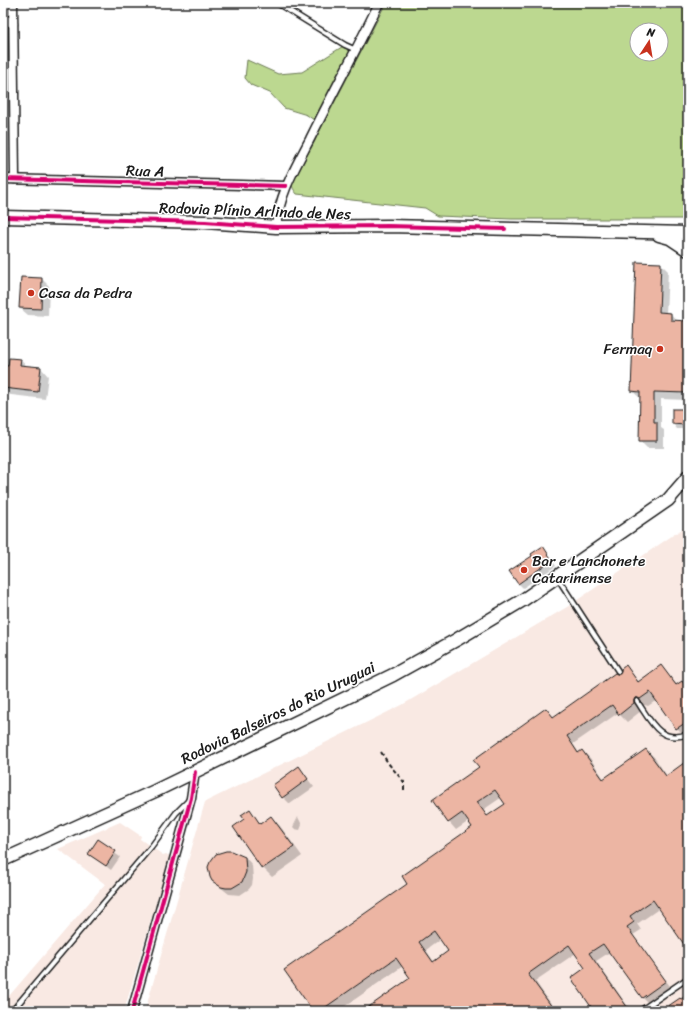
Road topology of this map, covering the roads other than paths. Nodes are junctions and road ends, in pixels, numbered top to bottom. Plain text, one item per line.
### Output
1 (13, 3) edge
2 (277, 3) edge
3 (379, 3) edge
4 (3, 18) edge
5 (3, 24) edge
6 (13, 24) junction
7 (356, 50) junction
8 (3, 179) edge
9 (15, 179) junction
10 (286, 186) junction
11 (3, 217) edge
12 (276, 227) junction
13 (648, 232) junction
14 (688, 233) edge
15 (688, 250) edge
16 (688, 477) edge
17 (557, 577) junction
18 (618, 671) dead end
19 (637, 701) dead end
20 (688, 734) edge
21 (195, 772) junction
22 (191, 798) junction
23 (3, 860) edge
24 (688, 978) edge
25 (12, 1011) edge
26 (132, 1011) edge
27 (640, 1011) edge

1 - 6 street
2 - 7 lane
3 - 7 street
4 - 6 street
5 - 6 street
6 - 9 street
7 - 10 street
8 - 9 street, Rua A
9 - 10 street, Rua A
10 - 12 street
11 - 12 main road, Rodovia Plínio Arlindo de Nes
12 - 13 main road, Rodovia Plínio Arlindo de Nes
13 - 14 main road, Rodovia Plínio Arlindo de Nes
13 - 15 main road
16 - 17 main road, Rodovia Balseiros do Rio Uruguai
17 - 18 lane
17 - 21 main road, Rodovia Balseiros do Rio Uruguai
19 - 20 lane
21 - 22 street
21 - 23 main road, Rodovia Balseiros do Rio Uruguai
22 - 25 lane
22 - 26 street
24 - 27 lane

